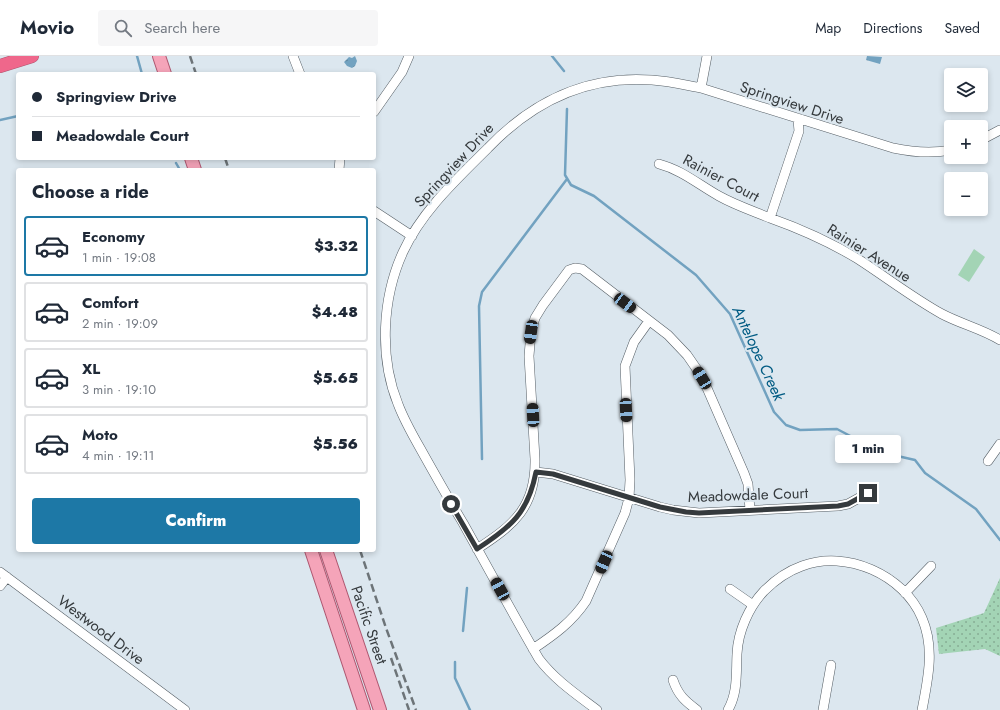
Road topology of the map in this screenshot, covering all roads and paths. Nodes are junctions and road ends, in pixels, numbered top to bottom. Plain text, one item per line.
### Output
1 (32, 56) edge
2 (159, 56) edge
3 (293, 56) edge
4 (409, 56) edge
5 (707, 56) edge
6 (0, 66) edge
7 (164, 72) edge
8 (299, 72) edge
9 (701, 88) junction
10 (376, 109) edge
11 (798, 120) junction
12 (1000, 130) edge
13 (988, 136) edge
14 (944, 151) edge
15 (659, 164) dead end
16 (376, 211) edge
17 (770, 218) junction
18 (412, 236) junction
19 (649, 321) junction
20 (1000, 340) edge
21 (1000, 444) edge
22 (988, 461) dead end
23 (536, 472) junction
24 (868, 493) dead end
25 (629, 498) junction
26 (750, 510) junction
27 (477, 549) junction
28 (312, 552) edge
29 (327, 552) edge
30 (931, 566) dead end
31 (3, 575) edge
32 (0, 586) edge
33 (730, 589) dead end
34 (905, 593) junction
35 (343, 598) junction
36 (753, 605) junction
37 (339, 636) junction
38 (533, 649) junction
39 (831, 666) dead end
40 (673, 680) dead end
41 (185, 710) edge
42 (364, 710) edge
43 (380, 710) edge
44 (597, 710) edge
45 (697, 710) edge
46 (728, 710) edge
47 (823, 710) edge
48 (922, 710) edge

1 - 6 highway
2 - 7 main road
3 - 8 street
4 - 10 street
5 - 9 street
9 - 11 street, Springview Drive
9 - 18 street, Springview Drive
11 - 14 street, Springview Drive
11 - 17 street
12 - 13 street
15 - 17 street, Rainier Court
16 - 18 street
17 - 20 street, Rainier Avenue
18 - 27 street, Springview Drive
19 - 23 street
19 - 25 street
19 - 26 street
21 - 22 street
23 - 25 street, Meadowdale Court
23 - 27 street
24 - 26 street, Meadowdale Court
25 - 26 street, Meadowdale Court
25 - 38 street
27 - 38 street, Springview Drive
28 - 37 main road, Pacific Street
29 - 35 main road, Pacific Street
30 - 34 street
31 - 32 street
31 - 41 street, Westwood Drive
33 - 36 street
34 - 36 street
34 - 48 street
35 - 37 main road
35 - 43 main road, Pacific Street
36 - 46 street
37 - 42 main road, Pacific Street
38 - 44 street, Springview Drive
39 - 47 street
40 - 45 street

